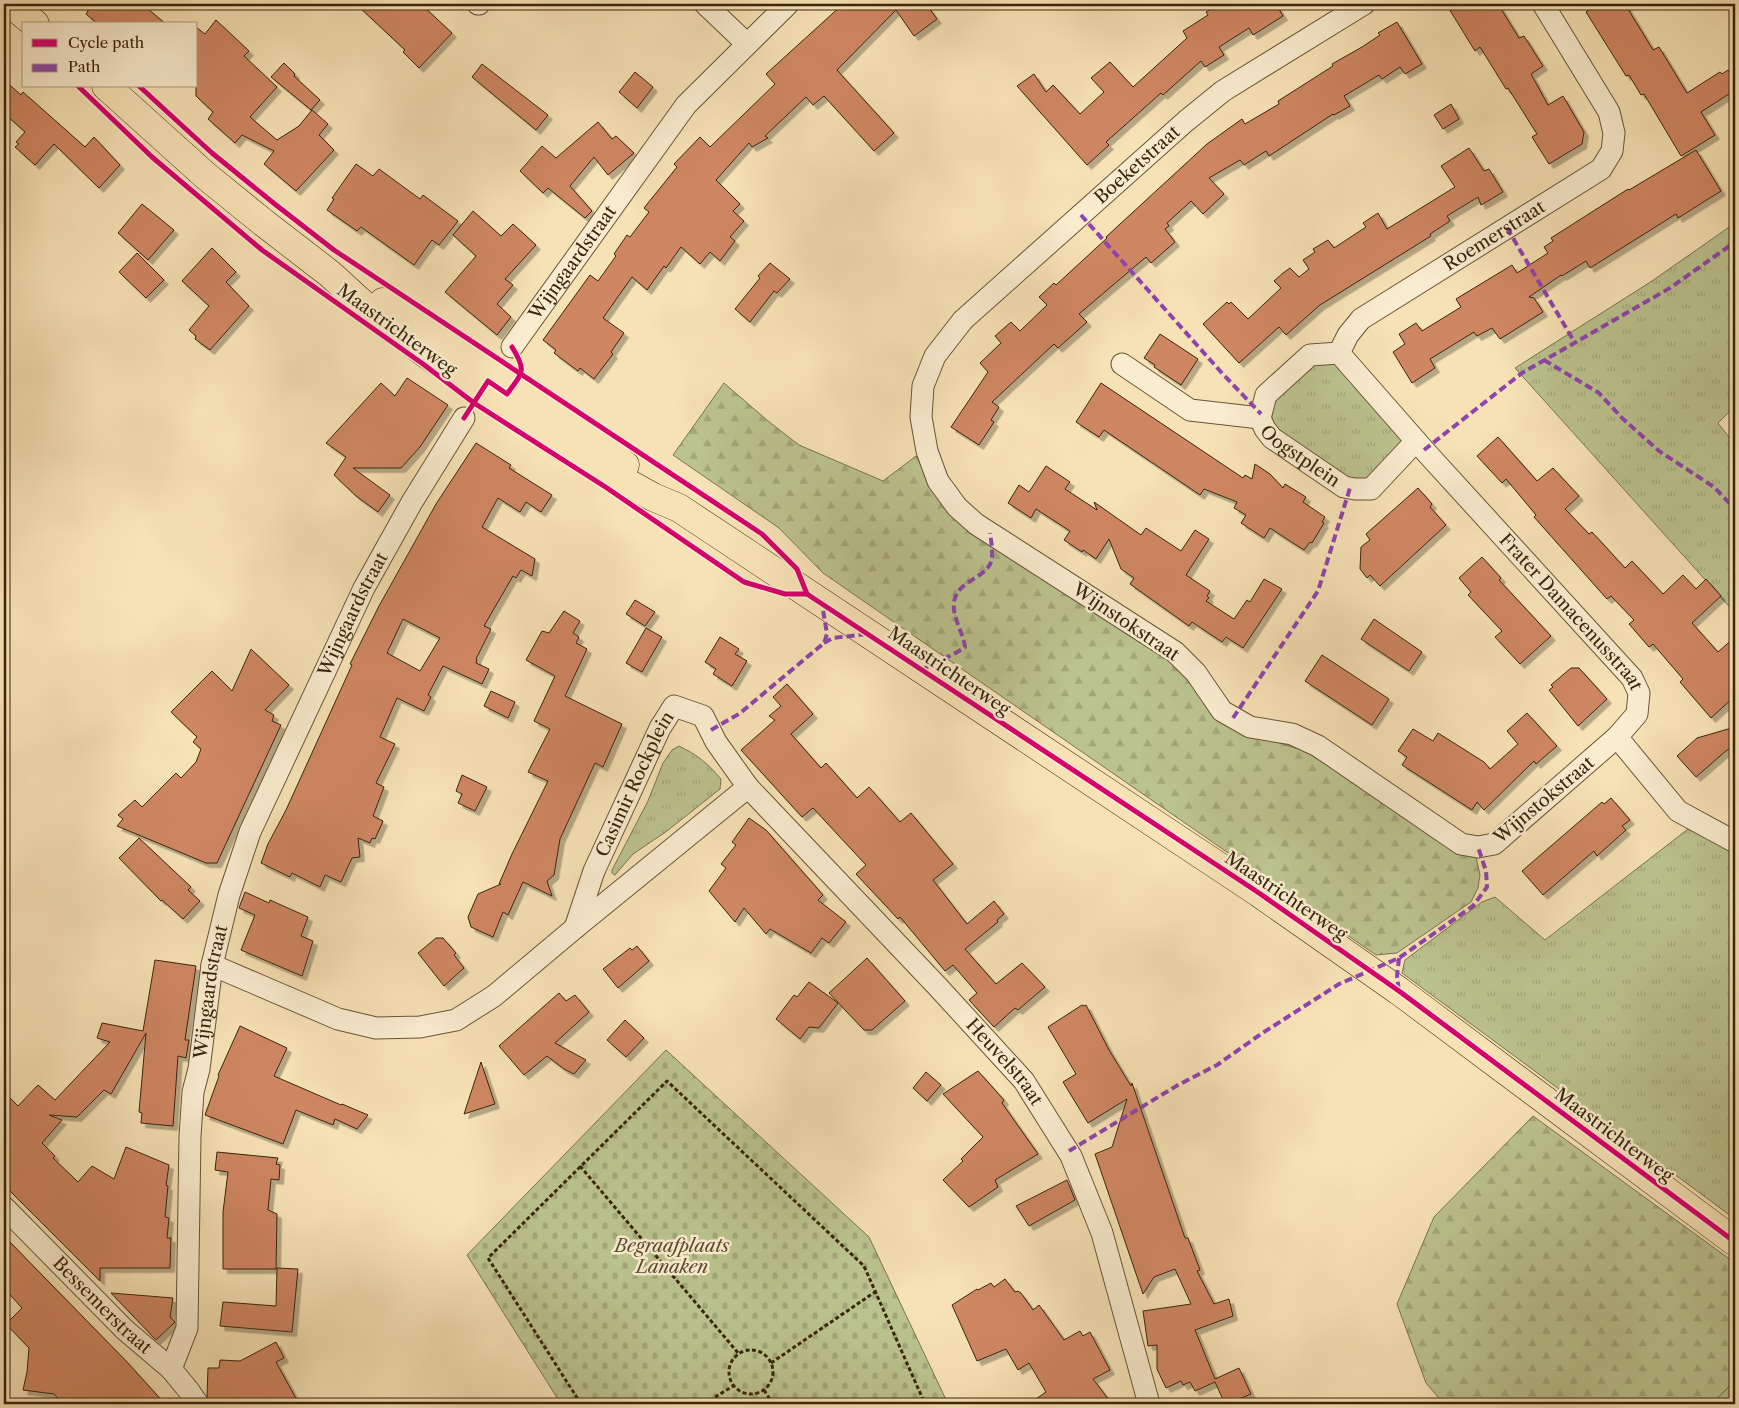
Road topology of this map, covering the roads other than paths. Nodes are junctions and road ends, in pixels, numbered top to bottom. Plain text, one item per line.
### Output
1 (11, 4) edge
2 (705, 4) edge
3 (788, 4) edge
4 (1364, 4) edge
5 (1543, 4) edge
6 (34, 22) edge
7 (747, 44) junction
8 (108, 88) edge
9 (512, 347) dead end
10 (1338, 353) junction
11 (936, 356) joint
12 (1122, 364) dead end
13 (464, 418) dead end
14 (1260, 418) junction
15 (1416, 441) junction
16 (1617, 737) junction
17 (748, 787) junction
18 (1735, 842) edge
19 (575, 928) junction
20 (212, 965) junction
21 (4, 1207) edge
22 (1735, 1242) edge
23 (171, 1369) junction
24 (198, 1404) edge
25 (1149, 1404) edge

1 - 6 main road
2 - 7 street
3 - 7 street, Wijngaardstraat
4 - 11 street, Boeketstraat
5 - 10 street, Roemerstraat
7 - 9 street, Wijngaardstraat
8 - 22 main road, Maastrichterweg
10 - 14 street, Oogstplein
10 - 15 street
11 - 16 street, Wijnstokstraat
12 - 14 street, Oogstplein
13 - 20 street, Wijngaardstraat
14 - 15 street, Oogstplein
15 - 16 street, Frater Damacenusstraat
16 - 18 street
17 - 19 street
17 - 19 street, Casimir Rockplein
17 - 25 street, Heuvelstraat
19 - 20 street
20 - 23 street, Wijngaardstraat
21 - 23 street, Bessemerstraat
23 - 24 street, Bessemerstraat

